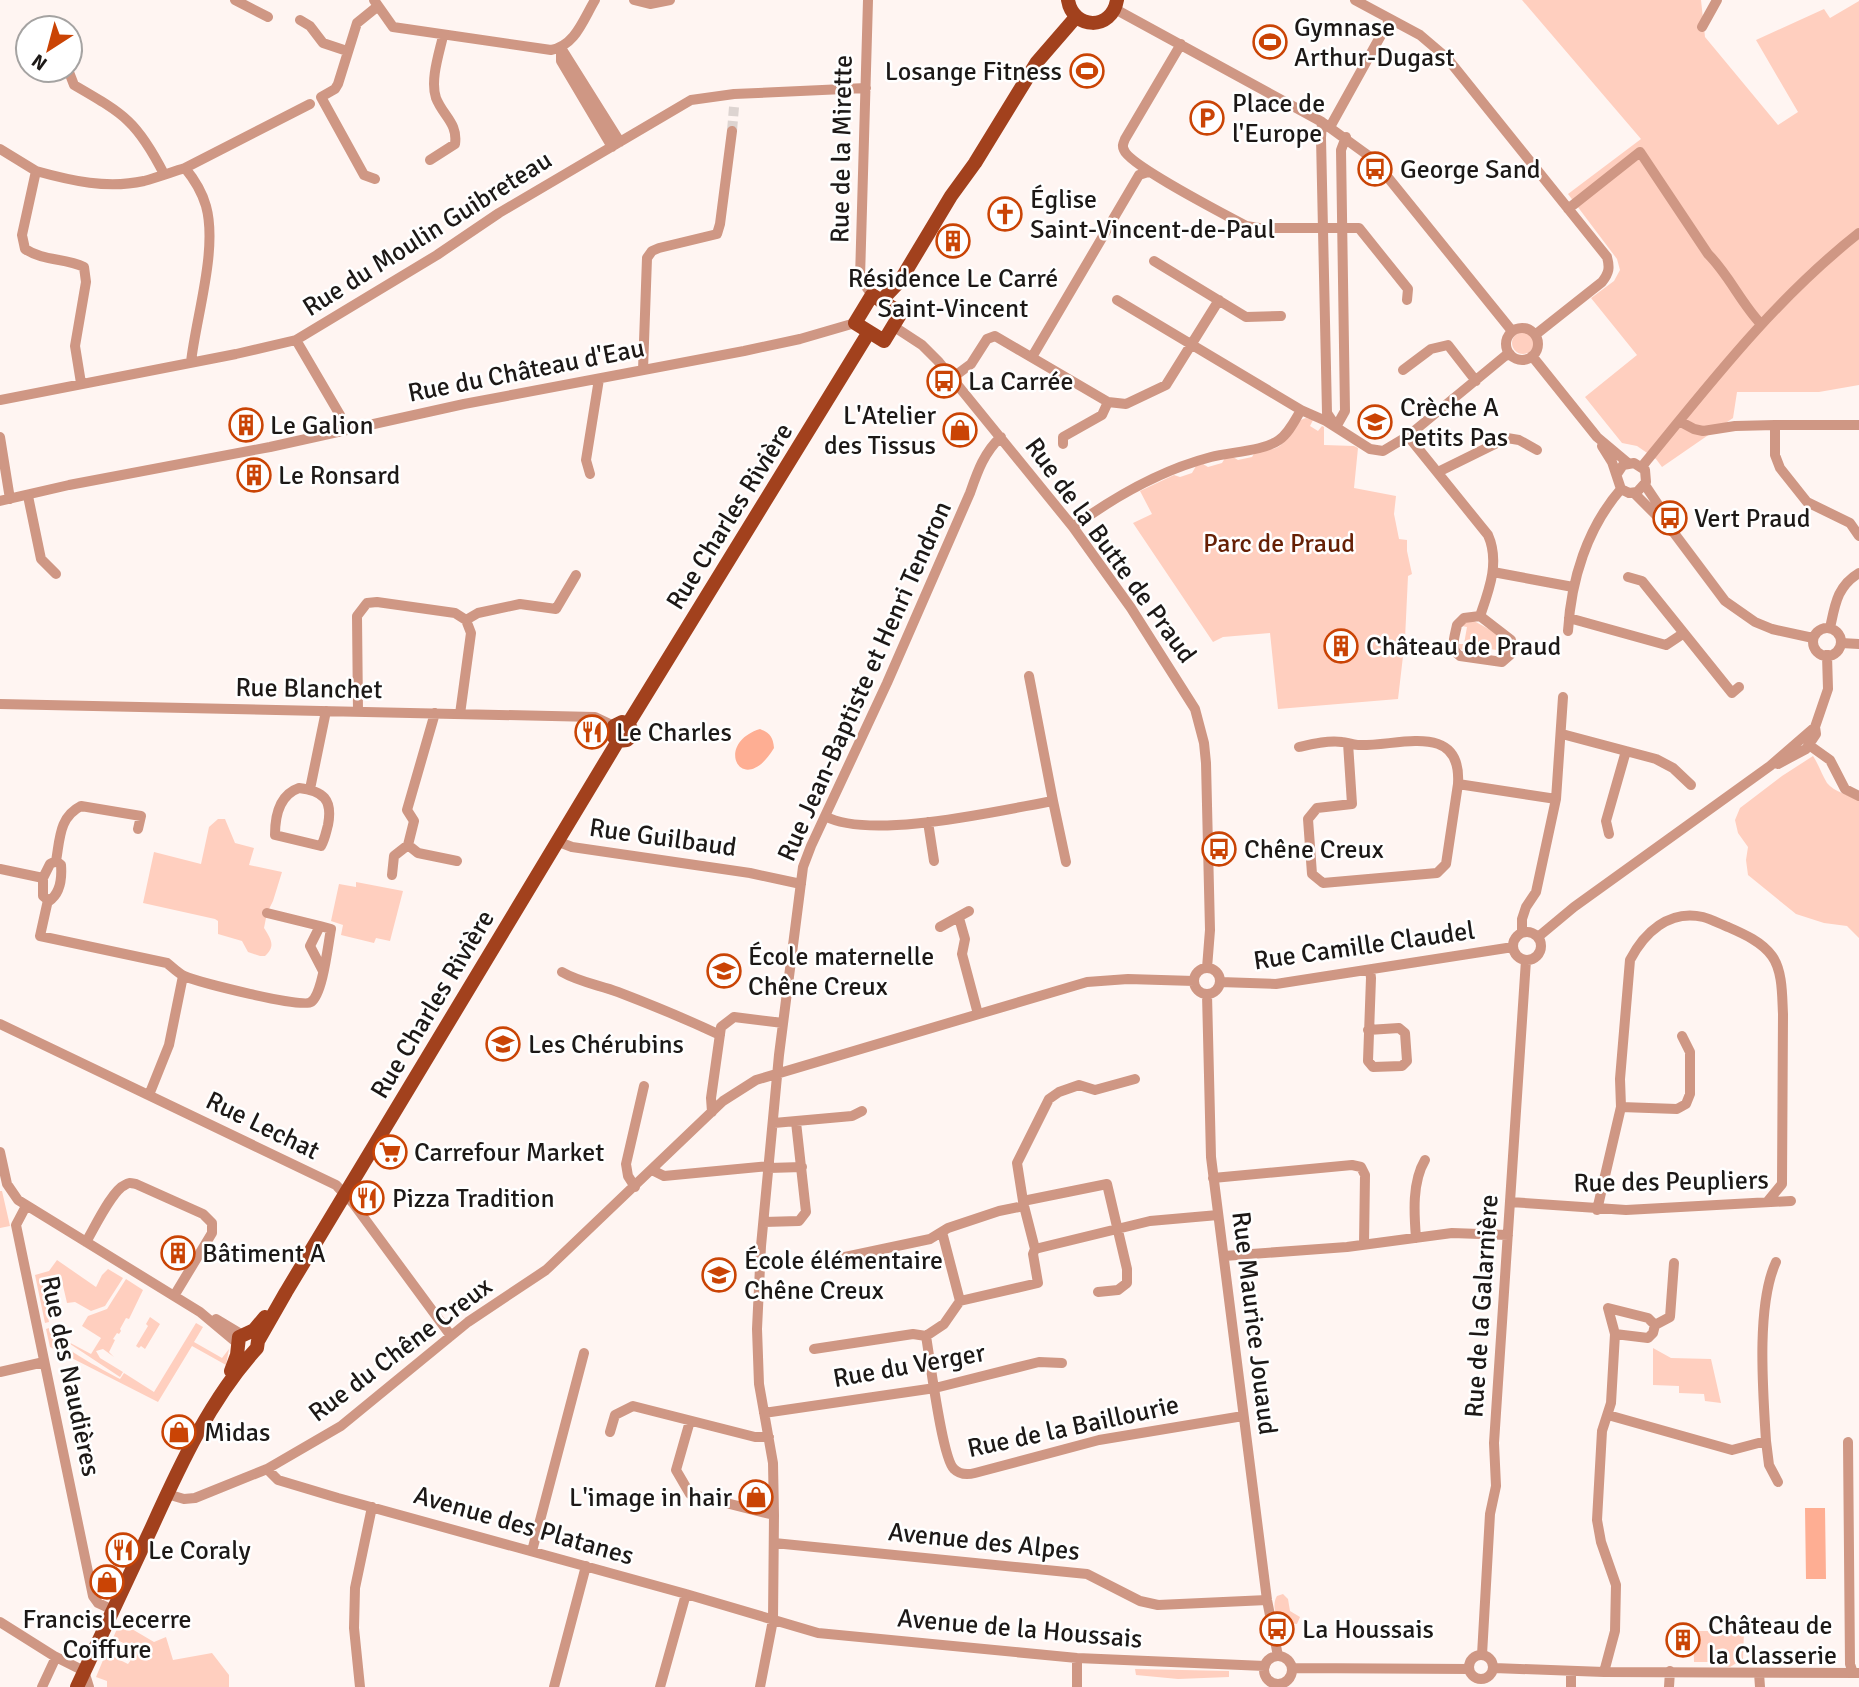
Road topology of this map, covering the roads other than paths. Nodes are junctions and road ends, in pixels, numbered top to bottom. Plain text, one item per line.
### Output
1 (235, 0) edge
2 (595, 0) edge
3 (634, 0) edge
4 (670, 0) edge
5 (868, 0) edge
6 (1068, 0) edge
7 (1355, 0) edge
8 (1717, 0) edge
9 (376, 3) edge
10 (1116, 4) edge
11 (268, 16) dead end
12 (1076, 17) junction
13 (1390, 19) junction
14 (300, 20) dead end
15 (1702, 27) dead end
16 (443, 36) junction
17 (1181, 44) junction
18 (561, 48) junction
19 (348, 51) junction
20 (74, 84) edge
21 (866, 88) junction
22 (734, 94) junction
23 (310, 104) dead end
24 (734, 107) tunnel mouth
25 (1326, 124) junction
26 (732, 131) tunnel mouth
27 (1346, 137) junction
28 (616, 144) junction
29 (0, 149) edge
30 (430, 160) dead end
31 (185, 168) junction
32 (36, 171) junction
33 (1148, 172) junction
34 (164, 174) junction
35 (375, 180) dead end
36 (1568, 209) junction
37 (1343, 228) junction
38 (1323, 229) junction
39 (1859, 233) edge
40 (1154, 261) dead end
41 (97, 266) dead end
42 (84, 267) junction
43 (1117, 300) dead end
44 (1219, 300) junction
45 (1407, 300) dead end
46 (882, 302) junction
47 (1281, 316) dead end
48 (855, 323) junction
49 (1761, 324) junction
50 (892, 326) junction
51 (1325, 326) junction
52 (1345, 326) junction
53 (1512, 331) junction
54 (869, 332) junction
55 (1535, 335) junction
56 (296, 340) junction
57 (1192, 344) junction
58 (1510, 354) junction
59 (1032, 356) junction
60 (1532, 356) junction
61 (191, 362) junction
62 (643, 370) junction
63 (1403, 370) dead end
64 (952, 378) junction
65 (599, 379) junction
66 (1476, 381) junction
67 (81, 383) junction
68 (0, 400) edge
69 (1108, 402) junction
70 (1301, 410) junction
71 (1679, 421) junction
72 (1775, 425) junction
73 (1859, 425) edge
74 (1336, 427) junction
75 (343, 431) junction
76 (1408, 436) junction
77 (0, 437) edge
78 (1001, 437) junction
79 (1597, 437) junction
80 (1063, 443) dead end
81 (1537, 450) dead end
82 (1628, 463) junction
83 (1643, 468) junction
84 (1438, 472) junction
85 (590, 474) dead end
86 (1617, 474) junction
87 (1645, 485) junction
88 (1621, 489) junction
89 (1634, 493) junction
90 (28, 496) junction
91 (5, 500) edge
92 (1073, 527) junction
93 (1674, 533) junction
94 (1859, 536) edge
95 (1493, 572) junction
96 (1859, 573) edge
97 (56, 574) dead end
98 (576, 575) dead end
99 (1628, 577) dead end
100 (1573, 587) junction
101 (1480, 616) junction
102 (1569, 618) junction
103 (466, 620) junction
104 (1830, 628) junction
105 (1568, 631) dead end
106 (1684, 633) junction
107 (1813, 638) junction
108 (1840, 643) junction
109 (1859, 644) edge
110 (1828, 655) junction
111 (1029, 676) dead end
112 (1739, 687) dead end
113 (1563, 697) dead end
114 (0, 704) edge
115 (326, 711) junction
116 (358, 712) junction
117 (435, 713) junction
118 (460, 714) junction
119 (621, 725) junction
120 (1815, 727) junction
121 (1562, 734) junction
122 (1348, 743) junction
123 (1809, 745) junction
124 (1299, 747) dead end
125 (1626, 751) junction
126 (1770, 766) junction
127 (1458, 785) junction
128 (1691, 785) dead end
129 (310, 789) junction
130 (1859, 796) edge
131 (1556, 799) junction
132 (1053, 801) junction
133 (825, 816) junction
134 (928, 822) junction
135 (138, 830) dead end
136 (1609, 834) dead end
137 (559, 842) junction
138 (408, 845) junction
139 (55, 861) junction
140 (457, 861) dead end
141 (933, 861) dead end
142 (1066, 862) dead end
143 (0, 869) edge
144 (392, 875) dead end
145 (43, 878) junction
146 (801, 884) junction
147 (48, 900) junction
148 (267, 913) dead end
149 (320, 926) junction
150 (940, 927) dead end
151 (1522, 933) junction
152 (1538, 937) junction
153 (1513, 947) junction
154 (1526, 960) junction
155 (1208, 968) junction
156 (1370, 970) junction
157 (323, 971) junction
158 (562, 972) dead end
159 (183, 976) junction
160 (1194, 981) junction
161 (1220, 982) junction
162 (1208, 994) junction
163 (978, 1013) junction
164 (783, 1023) junction
165 (0, 1024) edge
166 (1368, 1030) junction
167 (720, 1035) junction
168 (1682, 1036) dead end
169 (779, 1072) junction
170 (1135, 1079) dead end
171 (644, 1086) dead end
172 (149, 1096) junction
173 (1621, 1107) junction
174 (862, 1111) dead end
175 (712, 1112) junction
176 (796, 1122) junction
177 (774, 1123) junction
178 (0, 1152) edge
179 (1425, 1160) dead end
180 (769, 1167) junction
181 (802, 1167) junction
182 (652, 1170) junction
183 (1213, 1178) junction
184 (635, 1187) junction
185 (345, 1194) junction
186 (1768, 1200) junction
187 (1791, 1200) dead end
188 (1510, 1202) junction
189 (1024, 1203) junction
190 (26, 1206) junction
191 (1597, 1210) junction
192 (1218, 1215) junction
193 (764, 1222) junction
194 (1119, 1230) junction
195 (942, 1232) junction
196 (1508, 1235) junction
197 (1416, 1238) junction
198 (86, 1242) junction
199 (1364, 1245) junction
200 (1035, 1249) junction
201 (1224, 1256) junction
202 (845, 1257) dead end
203 (1776, 1262) dead end
204 (1674, 1263) dead end
205 (1098, 1292) dead end
206 (174, 1296) junction
207 (960, 1301) junction
208 (1654, 1325) junction
209 (1615, 1334) junction
210 (451, 1336) junction
211 (926, 1336) junction
212 (245, 1342) junction
213 (814, 1349) dead end
214 (584, 1353) dead end
215 (44, 1362) junction
216 (1062, 1363) dead end
217 (0, 1372) edge
218 (935, 1388) junction
219 (764, 1413) junction
220 (1608, 1415) junction
221 (1243, 1416) junction
222 (690, 1420) junction
223 (610, 1432) dead end
224 (769, 1437) junction
225 (1766, 1441) junction
226 (1848, 1442) dead end
227 (267, 1469) junction
228 (1778, 1482) dead end
229 (167, 1493) junction
230 (372, 1507) junction
231 (774, 1516) junction
232 (774, 1542) junction
233 (532, 1551) junction
234 (586, 1566) junction
235 (686, 1594) junction
236 (1267, 1600) junction
237 (113, 1610) junction
238 (773, 1620) junction
239 (0, 1622) edge
240 (1482, 1655) junction
241 (1278, 1656) junction
242 (56, 1657) junction
243 (1077, 1658) junction
244 (1265, 1667) junction
245 (1292, 1668) junction
246 (1494, 1668) junction
247 (1469, 1669) junction
248 (84, 1671) junction
249 (1571, 1671) junction
250 (1670, 1671) junction
251 (1604, 1672) junction
252 (1759, 1673) junction
253 (1856, 1673) edge
254 (1481, 1683) edge
255 (1280, 1685) edge
256 (42, 1687) edge
257 (77, 1687) edge
258 (89, 1687) edge
259 (360, 1687) edge
260 (554, 1687) edge
261 (660, 1687) edge
262 (760, 1687) edge
263 (1077, 1687) edge
264 (1571, 1687) edge
265 (1669, 1687) edge
266 (1760, 1687) edge

1 - 11 street
2 - 18 street
3 - 4 street
5 - 21 street, Rue de la Mirette
6 - 12 main road
7 - 13 street
8 - 15 street
9 - 16 street
9 - 19 street
10 - 12 main road
10 - 17 street
12 - 46 main road
13 - 25 street
13 - 36 street
14 - 19 street
16 - 18 street
16 - 30 street
17 - 25 street
17 - 33 street
18 - 28 street
19 - 35 street
20 - 34 street
21 - 22 street, Rue du Moulin Guibreteau
21 - 46 street, Rue de la Mirette
22 - 24 street
22 - 28 street, Rue du Moulin Guibreteau
23 - 31 street
25 - 27 street
25 - 38 street
26 - 62 street
27 - 37 street
27 - 53 street
28 - 56 street, Rue du Moulin Guibreteau
29 - 32 street
31 - 34 street
31 - 61 street
32 - 34 street
32 - 42 street
33 - 38 street
33 - 59 street
36 - 49 street
36 - 55 street
37 - 38 street
37 - 45 street
37 - 52 street
38 - 51 street
39 - 49 street
40 - 44 street
41 - 42 street
42 - 67 street
43 - 57 street
44 - 47 street
44 - 57 street
46 - 48 main road
46 - 50 main road
48 - 54 main road
48 - 62 street, Rue du Château d'Eau
49 - 71 street
50 - 54 main road
50 - 64 street, Rue de la Butte de Praud
51 - 52 street
51 - 74 street
52 - 74 street
53 - 55 street
53 - 58 street
54 - 119 main road, Rue Charles Rivière
55 - 60 street
56 - 61 street, Rue du Moulin Guibreteau
56 - 75 street
57 - 69 street
57 - 70 street
58 - 60 street
58 - 66 street
59 - 64 street
59 - 69 street
60 - 79 street
61 - 67 street, Rue du Moulin Guibreteau
62 - 65 street, Rue du Château d'Eau
63 - 66 street
64 - 78 street, Rue de la Butte de Praud
65 - 75 street, Rue du Château d'Eau
65 - 85 street
66 - 76 street
67 - 68 street, Rue du Moulin Guibreteau
69 - 80 street
70 - 74 street
70 - 92 street
71 - 72 street
71 - 83 street
72 - 73 street
72 - 94 street
74 - 76 street
75 - 90 street, Rue du Château d'Eau
76 - 84 street
77 - 91 street
78 - 92 street, Rue de la Butte de Praud
78 - 133 street, Rue Jean-Baptiste et Henri Tendron
79 - 82 street
79 - 86 street
81 - 84 street
82 - 83 street
82 - 86 street
83 - 87 street
84 - 95 street
86 - 88 street
87 - 89 street
87 - 93 street
88 - 89 street
88 - 100 street
89 - 93 street
90 - 91 street, Rue du Château d'Eau
90 - 97 street
92 - 155 street, Rue de la Butte de Praud
93 - 107 street
95 - 100 street
95 - 101 street
96 - 104 street
98 - 103 street
99 - 106 street
100 - 102 street
101 - 101 street
102 - 105 street
102 - 106 street
103 - 116 street
103 - 118 street
104 - 107 street
104 - 108 street
106 - 112 street
107 - 110 street
108 - 109 street
108 - 110 street
110 - 120 street
111 - 132 street
113 - 121 street
114 - 115 street, Rue Blanchet
115 - 116 street, Rue Blanchet
115 - 129 street
116 - 117 street, Rue Blanchet
117 - 118 street, Rue Blanchet
117 - 138 street
118 - 119 street, Rue Blanchet
119 - 137 main road, Rue Charles Rivière
120 - 123 street
120 - 126 street
121 - 125 street
121 - 131 street
122 - 124 street
122 - 127 street
122 - 127 street
123 - 126 street
123 - 130 street
125 - 128 street
125 - 136 street
126 - 152 street
127 - 131 street
129 - 129 street
131 - 151 street
132 - 134 street
132 - 142 street
133 - 134 street
133 - 146 street, Rue Jean-Baptiste et Henri Tendron
134 - 141 street
135 - 139 street
137 - 146 street, Rue Guilbaud
137 - 185 main road, Rue Charles Rivière
138 - 140 street
138 - 144 street
139 - 145 street
139 - 147 street
143 - 145 street
145 - 147 street
146 - 164 street, Rue Jean-Baptiste et Henri Tendron
147 - 159 street
148 - 149 street
149 - 157 street
149 - 157 street
150 - 163 street
151 - 152 street
151 - 153 street
152 - 154 street
153 - 154 street
153 - 156 street, Rue Camille Claudel
154 - 188 street, Rue de la Galarnière
155 - 160 street
155 - 161 street
156 - 161 street, Rue Camille Claudel
156 - 166 street
157 - 159 street
158 - 167 street
159 - 172 street
160 - 162 street
160 - 163 street, Rue du Chêne Creux
161 - 162 street
162 - 183 street, Rue Maurice Jouaud
163 - 169 street, Rue du Chêne Creux
164 - 167 street
164 - 169 street, Rue Jean-Baptiste et Henri Tendron
165 - 172 street, Rue Lechat
166 - 166 street
167 - 175 street
168 - 173 street
169 - 175 street, Rue du Chêne Creux
169 - 177 street, Rue Jean-Baptiste et Henri Tendron
170 - 189 street
171 - 184 street
172 - 185 street, Rue Lechat
173 - 186 street
173 - 191 street
174 - 176 street
175 - 182 street, Rue du Chêne Creux
176 - 177 street
176 - 181 street
177 - 180 street, Rue Jean-Baptiste et Henri Tendron
178 - 190 street
179 - 197 street
180 - 181 street
180 - 182 street
180 - 193 street, Rue Jean-Baptiste et Henri Tendron
181 - 193 street
182 - 184 street, Rue du Chêne Creux
183 - 192 street, Rue Maurice Jouaud
183 - 199 street
184 - 210 street, Rue du Chêne Creux
185 - 210 street, Rue Lechat
185 - 212 main road, Rue Charles Rivière
186 - 187 street, Rue des Peupliers
186 - 191 street, Rue des Peupliers
188 - 191 street, Rue des Peupliers
188 - 196 street, Rue de la Galarnière
189 - 194 street
189 - 195 street
189 - 200 street
190 - 198 street
190 - 215 street, Rue des Naudières
192 - 194 street
192 - 201 street, Rue Maurice Jouaud
193 - 219 street, Rue Jean-Baptiste et Henri Tendron
194 - 200 street
194 - 205 street
195 - 202 street
195 - 207 street
196 - 197 street
196 - 240 street, Rue de la Galarnière
197 - 199 street
198 - 206 street
198 - 206 street
199 - 201 street
200 - 207 street
201 - 221 street, Rue Maurice Jouaud
203 - 225 street
204 - 208 street
206 - 212 street
207 - 211 street
208 - 209 street
208 - 209 street
209 - 220 street
210 - 227 street, Rue du Chêne Creux
211 - 213 street
211 - 218 street
212 - 229 main road, Rue Charles Rivière
214 - 233 street
215 - 217 street
215 - 237 street, Rue des Naudières
216 - 218 street, Rue du Verger
218 - 219 street, Rue du Verger
218 - 221 street, Rue de la Baillourie
219 - 224 street, Rue Jean-Baptiste et Henri Tendron
220 - 225 street
220 - 251 street
221 - 236 street, Rue Maurice Jouaud
222 - 223 street
222 - 224 street
222 - 231 street
224 - 231 street, Rue Jean-Baptiste et Henri Tendron
225 - 228 street
226 - 253 street
227 - 229 street, Rue du Chêne Creux
227 - 230 street, Avenue des Platanes
229 - 237 main road, Rue Charles Rivière
230 - 233 street, Avenue des Platanes
230 - 259 street
231 - 232 street, Rue Jean-Baptiste et Henri Tendron
232 - 236 street, Avenue des Alpes
232 - 238 street, Rue Jean-Baptiste et Henri Tendron
233 - 234 street, Avenue des Platanes
234 - 235 street, Avenue des Platanes
234 - 260 street
235 - 238 street, Avenue des Platanes
235 - 261 street
236 - 241 street, Rue Maurice Jouaud
237 - 248 main road, Rue Charles Rivière
238 - 243 street, Avenue de la Houssais
238 - 262 street, Rue Jean-Baptiste et Henri Tendron
239 - 242 street
240 - 246 street
240 - 247 street
241 - 244 street
241 - 245 street
242 - 248 street
242 - 256 street
243 - 244 street, Avenue de la Houssais
243 - 263 street
244 - 255 street
245 - 247 street
245 - 255 street
246 - 249 street
246 - 254 street
247 - 254 street
248 - 257 main road, Rue Charles Rivière
248 - 258 street
249 - 251 street
249 - 264 street
250 - 251 street
250 - 252 street
250 - 265 street
252 - 253 street
252 - 266 street

